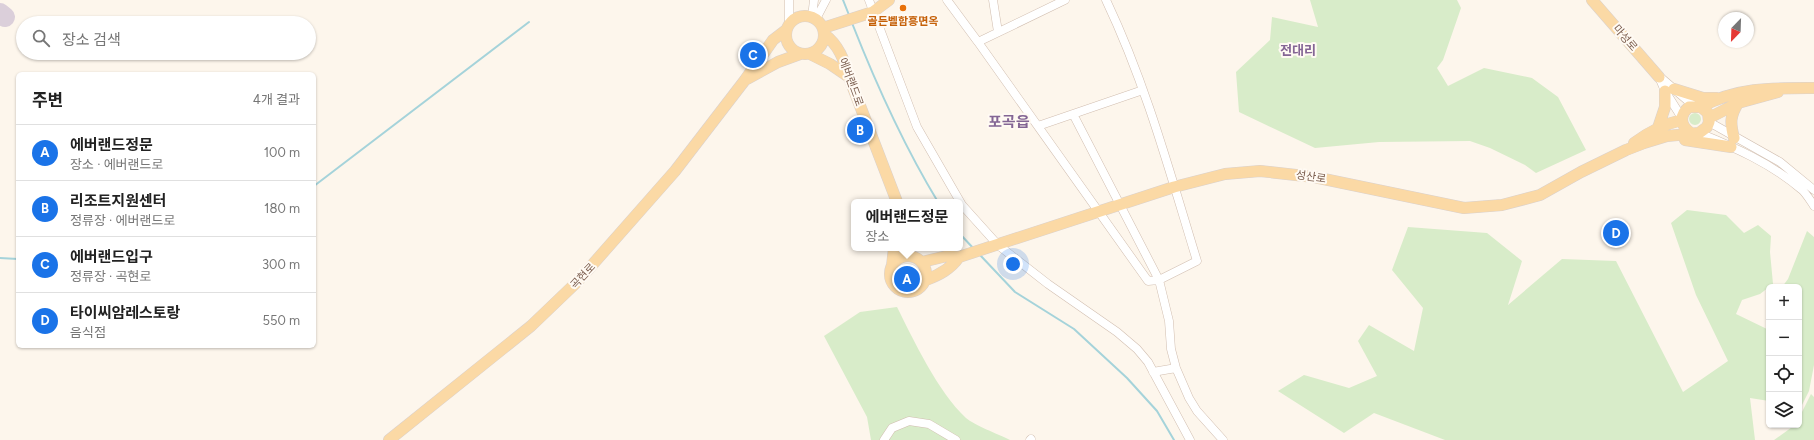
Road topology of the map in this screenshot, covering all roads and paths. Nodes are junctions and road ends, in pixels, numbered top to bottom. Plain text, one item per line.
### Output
1 (789, 0) edge
2 (814, 0) edge
3 (826, 0) edge
4 (869, 0) edge
5 (889, 0) edge
6 (947, 0) edge
7 (993, 0) edge
8 (1065, 0) edge
9 (1106, 0) edge
10 (1592, 0) edge
11 (870, 13) junction
12 (814, 18) junction
13 (787, 27) junction
14 (824, 31) junction
15 (998, 32) junction
16 (978, 42) junction
17 (805, 54) junction
18 (849, 77) junction
19 (1659, 77) joint
20 (745, 80) junction
21 (1790, 88) junction
22 (1814, 88) edge
23 (1143, 90) junction
24 (1669, 90) junction
25 (1720, 98) junction
26 (1738, 103) junction
27 (1697, 106) junction
28 (1073, 114) junction
29 (1682, 119) junction
30 (1709, 120) junction
31 (1038, 126) junction
32 (1658, 128) junction
33 (1695, 133) junction
34 (1732, 142) junction
35 (1644, 143) junction
36 (1626, 150) junction
37 (1174, 187) junction
38 (1814, 190) edge
39 (895, 199) edge
40 (959, 199) edge
41 (1122, 205) junction
42 (963, 206) edge
43 (1814, 206) edge
44 (1099, 212) junction
45 (995, 246) junction
46 (894, 251) edge
47 (918, 251) edge
48 (959, 257) junction
49 (921, 261) junction
50 (892, 266) junction
51 (926, 280) junction
52 (1159, 280) junction
53 (1176, 368) junction
54 (1153, 372) junction
55 (389, 440) edge
56 (884, 440) edge
57 (956, 440) edge
58 (1190, 440) edge
59 (1223, 440) edge

1 - 13 street
2 - 12 street
3 - 12 street
4 - 11 street
5 - 11 main road
6 - 16 street
7 - 15 street
8 - 15 street
9 - 23 street
10 - 19 main road, 마성로
11 - 14 main road
11 - 40 street
12 - 13 main road
12 - 14 main road, 에버랜드로
13 - 17 main road
13 - 20 main road, 곡현로
14 - 17 main road
14 - 18 main road, 에버랜드로
15 - 16 street
16 - 31 street
17 - 18 main road
17 - 20 main road
18 - 39 main road, 에버랜드로
19 - 24 street
20 - 55 main road, 곡현로
21 - 22 main road
21 - 25 main road
21 - 26 main road
23 - 28 street
23 - 37 street
24 - 25 main road
24 - 27 street
24 - 29 street
24 - 32 main road
25 - 27 main road
26 - 30 main road
26 - 34 main road
27 - 29 main road
27 - 30 main road
28 - 31 street
28 - 41 street
29 - 32 main road
29 - 33 main road
30 - 33 main road
30 - 34 street
31 - 44 street
32 - 36 main road
33 - 34 street
33 - 35 main road
34 - 35 main road
34 - 38 street
34 - 43 street
35 - 36 main road
36 - 37 main road, 성산로
37 - 41 main road, 성산로
37 - 52 street
41 - 44 main road, 성산로
41 - 52 street
42 - 45 street
44 - 45 main road, 성산로
44 - 52 street
45 - 48 main road, 성산로
45 - 54 street
46 - 50 main road
47 - 49 main road
48 - 49 main road, 성산로
48 - 51 main road
49 - 50 main road
49 - 51 main road
50 - 51 main road
52 - 53 street
53 - 54 street
53 - 59 street
54 - 58 street
56 - 57 street

